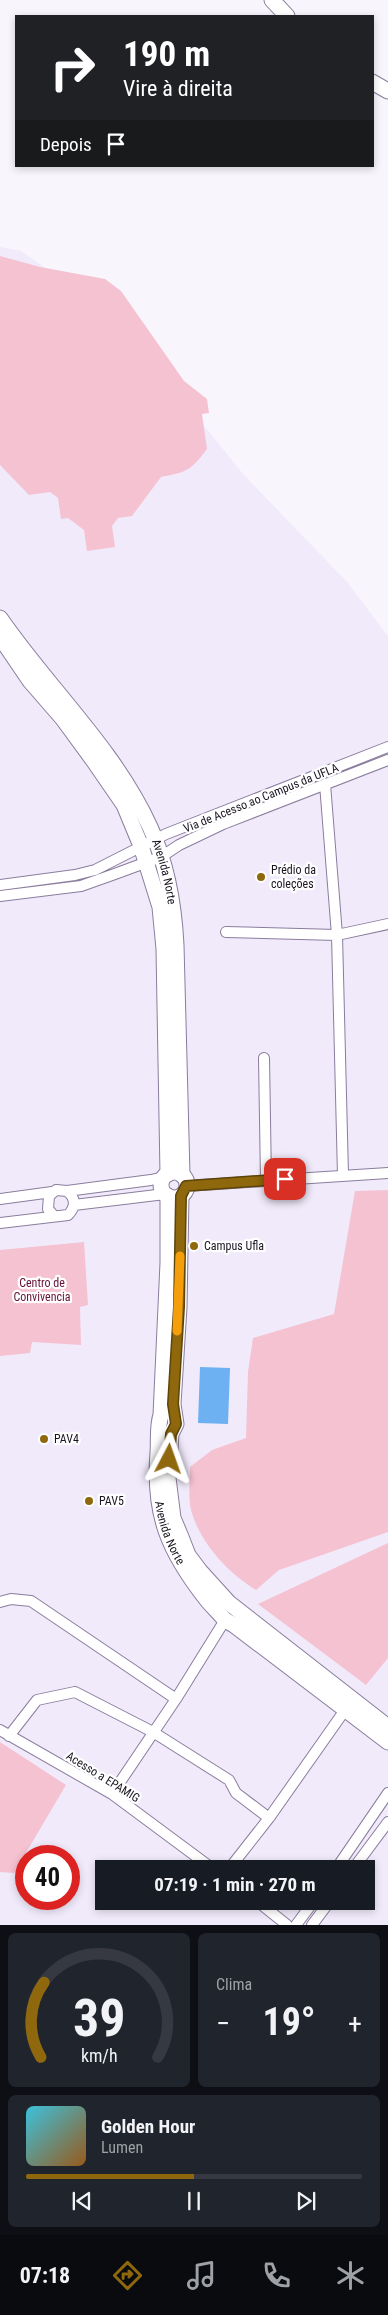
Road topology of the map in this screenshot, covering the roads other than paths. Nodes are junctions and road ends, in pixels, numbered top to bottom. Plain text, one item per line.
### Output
1 (272, 0) edge
2 (286, 15) edge
3 (374, 83) edge
4 (388, 91) edge
5 (0, 618) edge
6 (0, 637) edge
7 (388, 747) edge
8 (388, 760) edge
9 (325, 784) junction
10 (148, 843) junction
11 (161, 858) junction
12 (146, 862) junction
13 (0, 885) edge
14 (0, 896) edge
15 (388, 924) edge
16 (226, 932) dead end
17 (337, 935) junction
18 (264, 1058) dead end
19 (388, 1173) edge
20 (343, 1175) junction
21 (266, 1181) junction
22 (173, 1185) junction
23 (67, 1191) junction
24 (52, 1192) junction
25 (0, 1199) edge
26 (74, 1204) junction
27 (54, 1216) junction
28 (0, 1223) edge
29 (0, 1602) edge
30 (229, 1615) junction
31 (176, 1700) junction
32 (344, 1710) junction
33 (388, 1727) edge
34 (0, 1730) edge
35 (153, 1732) junction
36 (10, 1736) junction
37 (388, 1742) edge
38 (388, 1793) edge
39 (112, 1794) junction
40 (269, 1818) junction
41 (388, 1822) edge
42 (356, 1840) junction
43 (368, 1848) junction
44 (201, 1860) edge
45 (236, 1860) edge
46 (342, 1860) edge
47 (359, 1860) edge
48 (268, 1910) edge
49 (307, 1910) edge
50 (323, 1910) edge
51 (287, 1925) edge
52 (296, 1925) edge
53 (312, 1925) edge

1 - 2 street
3 - 4 street
5 - 10 street, Avenida Norte
6 - 10 street, Avenida Norte
7 - 10 street, Via de Acesso ao Campus da UFLA
8 - 9 street, Via de Acesso ao Campus da UFLA
9 - 11 street, Via de Acesso ao Campus da UFLA
9 - 17 street
10 - 11 street, Avenida Norte
10 - 12 street, Avenida Norte
10 - 13 street, Via de Acesso ao Campus da UFLA
11 - 12 street, Via de Acesso ao Campus da UFLA
11 - 22 street, Avenida Norte
12 - 14 street, Via de Acesso ao Campus da UFLA
12 - 22 street, Avenida Norte
15 - 17 street
16 - 17 street
17 - 20 street
18 - 21 street
19 - 20 street
20 - 21 street
21 - 22 street
22 - 23 street
22 - 26 street
22 - 30 street, Avenida Norte
23 - 24 street
23 - 26 street
24 - 25 street
24 - 27 street
26 - 27 street
27 - 28 street
29 - 31 street
30 - 31 street
30 - 32 street, Avenida Norte
30 - 33 street, Avenida Norte
31 - 35 street
32 - 37 street, Avenida Norte
32 - 40 street
34 - 36 street, Acesso a EPAMIG
35 - 36 street
35 - 39 street
35 - 40 street
36 - 39 street, Acesso a EPAMIG
38 - 42 street
39 - 44 street, Acesso a EPAMIG
40 - 45 street
41 - 43 street
42 - 43 street
42 - 46 street
43 - 47 street
48 - 51 street
49 - 52 street
50 - 53 street

